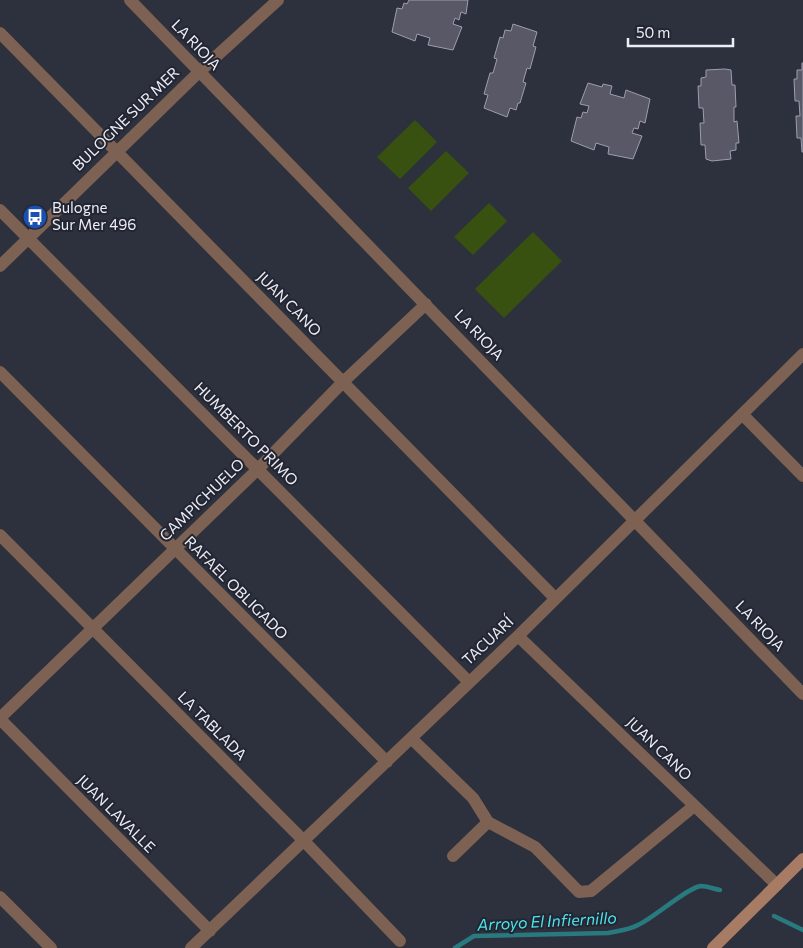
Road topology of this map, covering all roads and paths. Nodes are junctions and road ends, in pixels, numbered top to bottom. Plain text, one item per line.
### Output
1 (130, 0) edge
2 (278, 0) edge
3 (0, 33) edge
4 (199, 72) junction
5 (116, 152) junction
6 (0, 210) edge
7 (27, 237) junction
8 (0, 266) edge
9 (426, 304) junction
10 (803, 354) edge
11 (0, 372) edge
12 (343, 382) junction
13 (742, 414) junction
14 (258, 469) junction
15 (803, 476) edge
16 (635, 520) junction
17 (0, 535) edge
18 (174, 549) junction
19 (555, 598) junction
20 (93, 628) junction
21 (518, 636) junction
22 (468, 681) junction
23 (803, 694) edge
24 (0, 718) edge
25 (412, 739) junction
26 (387, 762) junction
27 (694, 806) junction
28 (488, 822) junction
29 (303, 840) junction
30 (453, 856) dead end
31 (803, 859) edge
32 (777, 885) junction
33 (0, 897) edge
34 (210, 931) junction
35 (400, 941) dead end
36 (51, 948) edge
37 (191, 948) edge
38 (713, 948) edge

1 - 4 street, LA RIOJA
2 - 4 street, BULOGNE SUR MER
3 - 5 street, JUAN CANO
4 - 5 street, BULOGNE SUR MER
4 - 9 street, LA RIOJA
5 - 7 street, BULOGNE SUR MER
5 - 12 street, JUAN CANO
6 - 7 street, HUMBERTO PRIMO
7 - 8 street, BULOGNE SUR MER
7 - 14 street, HUMBERTO PRIMO
9 - 12 street, CAMPICHUELO
9 - 16 street, LA RIOJA
10 - 13 street, TACUARÍ
11 - 18 street, RAFAEL OBLIGADO
12 - 14 street, CAMPICHUELO
12 - 19 street, JUAN CANO
13 - 15 street
13 - 16 street, TACUARÍ
14 - 18 street, CAMPICHUELO
14 - 22 street, HUMBERTO PRIMO
16 - 19 street, TACUARÍ
16 - 23 street, LA RIOJA
17 - 20 street, LA TABLADA
18 - 20 street, CAMPICHUELO
18 - 26 street, RAFAEL OBLIGADO
19 - 21 street, TACUARÍ
20 - 24 street, CAMPICHUELO
20 - 29 street, LA TABLADA
21 - 22 street, TACUARÍ
21 - 27 street, JUAN CANO
22 - 25 street, TACUARÍ
24 - 34 street, JUAN LAVALLE
25 - 26 street, TACUARÍ
25 - 28 street
26 - 29 street, TACUARÍ
27 - 28 street
27 - 32 street, JUAN CANO
28 - 30 street
29 - 34 street, TACUARÍ
29 - 35 street, LA TABLADA
31 - 32 main road
32 - 38 main road
33 - 36 street
34 - 37 street, TACUARÍ

